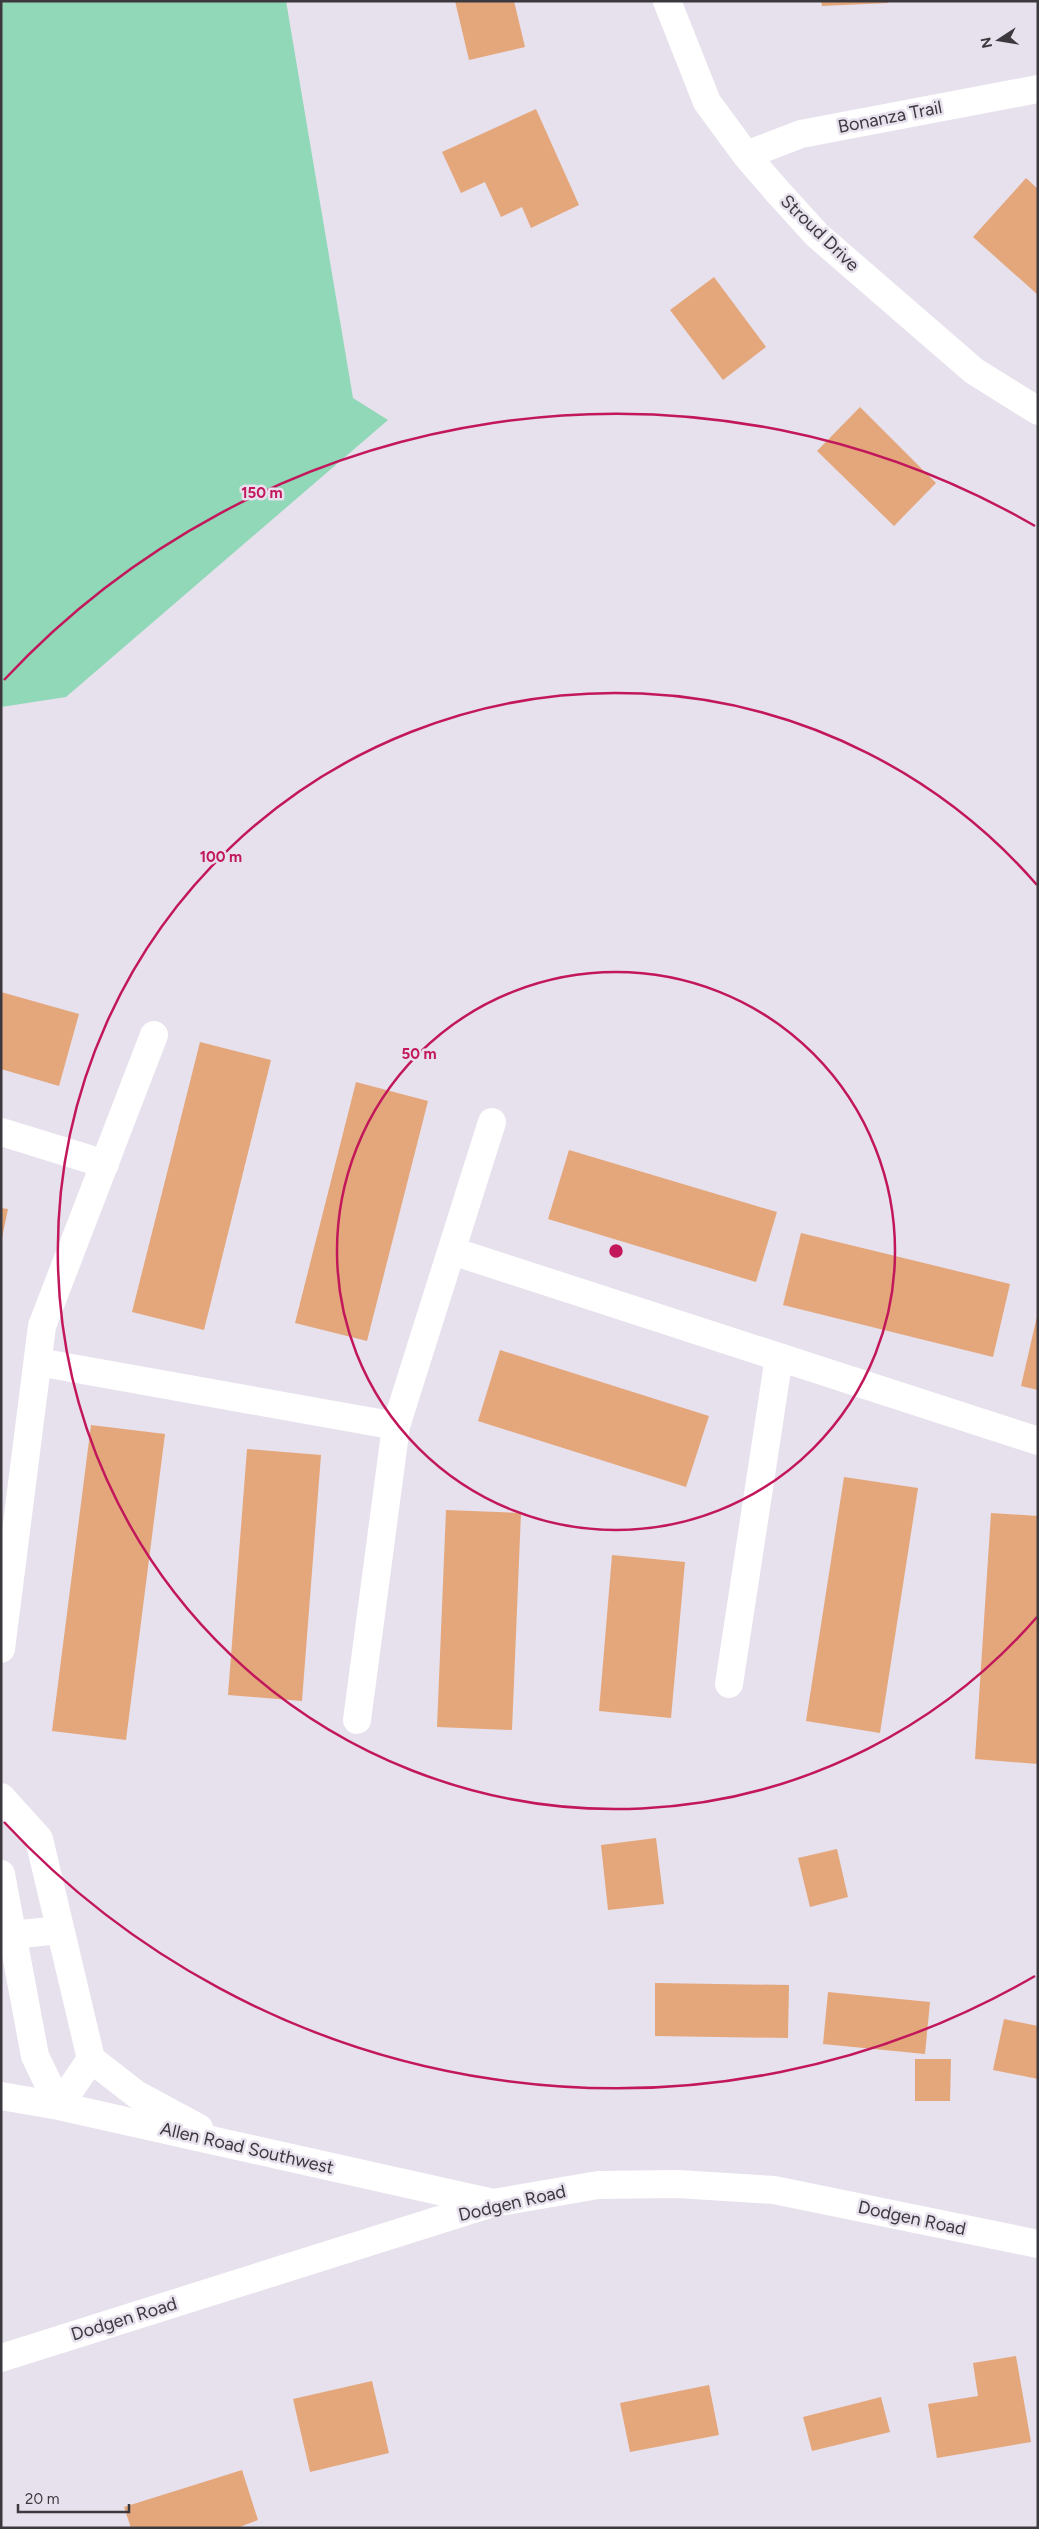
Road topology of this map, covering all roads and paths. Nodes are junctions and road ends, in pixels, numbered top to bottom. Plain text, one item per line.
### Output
1 (667, 1) edge
2 (1038, 89) edge
3 (746, 155) junction
4 (1038, 411) edge
5 (154, 1035) dead end
6 (492, 1122) dead end
7 (1, 1132) edge
8 (105, 1164) junction
9 (452, 1251) junction
10 (779, 1357) junction
11 (38, 1362) junction
12 (396, 1426) junction
13 (1038, 1442) edge
14 (1, 1649) edge
15 (729, 1684) dead end
16 (357, 1720) dead end
17 (1, 1797) edge
18 (1, 1874) edge
19 (59, 1930) junction
20 (12, 1935) junction
21 (90, 2059) junction
22 (1, 2096) edge
23 (60, 2106) junction
24 (231, 2145) junction
25 (493, 2203) junction
26 (1038, 2244) edge
27 (1, 2358) edge

1 - 3 street, Stroud Drive
2 - 3 street, Bonanza Trail
3 - 4 street, Stroud Drive
5 - 8 street
6 - 9 street
7 - 8 street
8 - 11 street
9 - 10 street
9 - 12 street
10 - 13 street
10 - 15 street
11 - 12 street
11 - 14 street
12 - 16 street
17 - 19 street
18 - 20 street
19 - 20 street
19 - 21 street
20 - 23 street
21 - 23 street
21 - 24 street
22 - 23 street, Allen Road Southwest
23 - 24 street, Allen Road Southwest
24 - 25 street, Allen Road Southwest
25 - 26 street, Dodgen Road
25 - 27 street, Dodgen Road

